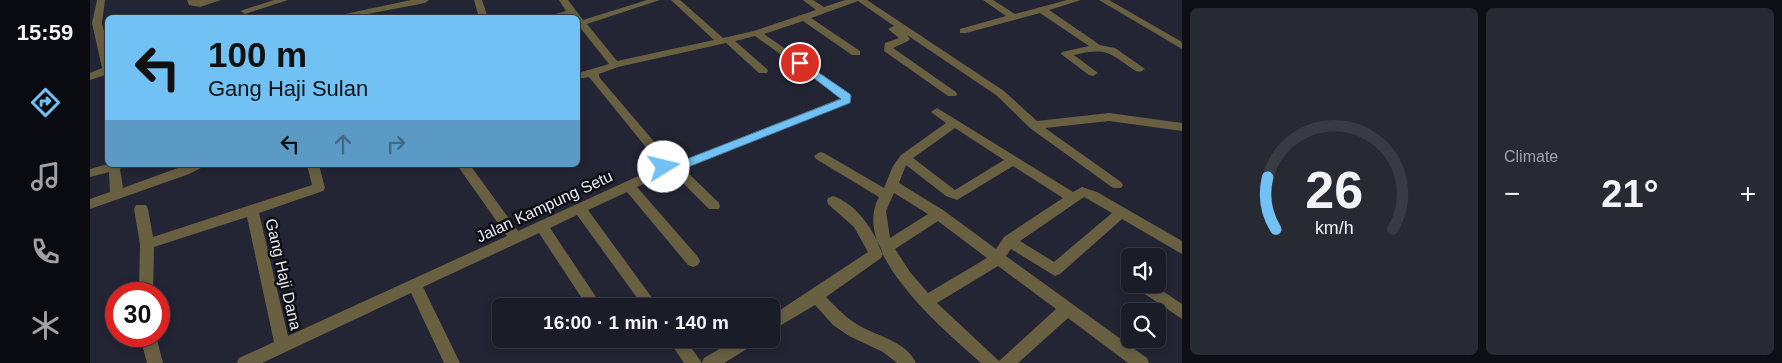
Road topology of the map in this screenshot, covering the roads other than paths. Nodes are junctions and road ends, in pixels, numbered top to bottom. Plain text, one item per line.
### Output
1 (101, 0) edge
2 (191, 0) edge
3 (217, 0) edge
4 (238, 0) edge
5 (282, 0) edge
6 (424, 0) edge
7 (478, 0) edge
8 (563, 0) edge
9 (656, 0) edge
10 (675, 0) edge
11 (807, 0) edge
12 (856, 0) edge
13 (987, 0) edge
14 (1078, 0) edge
15 (1103, 0) edge
16 (1042, 10) junction
17 (824, 11) junction
18 (247, 14) edge
19 (346, 15) edge
20 (483, 15) edge
21 (575, 15) edge
22 (580, 17) edge
23 (1014, 17) junction
24 (805, 18) junction
25 (580, 22) edge
26 (964, 31) dead end
27 (757, 33) junction
28 (725, 41) junction
29 (1182, 46) edge
30 (1097, 47) junction
31 (856, 53) dead end
32 (105, 61) edge
33 (615, 65) junction
34 (1140, 69) dead end
35 (105, 71) edge
36 (763, 71) dead end
37 (593, 73) junction
38 (1093, 73) dead end
39 (580, 76) edge
40 (90, 77) edge
41 (952, 94) dead end
42 (937, 112) dead end
43 (953, 124) junction
44 (1034, 125) junction
45 (1182, 127) edge
46 (820, 156) dead end
47 (905, 158) junction
48 (1012, 161) junction
49 (112, 167) edge
50 (116, 167) edge
51 (194, 167) edge
52 (314, 167) edge
53 (464, 167) edge
54 (670, 168) junction
55 (90, 173) edge
56 (628, 185) junction
57 (1117, 185) dead end
58 (889, 190) junction
59 (117, 194) junction
60 (1073, 198) junction
61 (833, 201) dead end
62 (90, 204) edge
63 (714, 206) dead end
64 (579, 208) junction
65 (141, 209) dead end
66 (252, 211) junction
67 (1122, 212) junction
68 (938, 214) junction
69 (541, 225) junction
70 (515, 237) junction
71 (1009, 240) junction
72 (147, 244) junction
73 (888, 247) junction
74 (1182, 248) edge
75 (997, 259) junction
76 (693, 261) dead end
77 (146, 282) edge
78 (414, 284) junction
79 (1154, 293) edge
80 (816, 296) junction
81 (590, 298) edge
82 (646, 298) edge
83 (926, 302) junction
84 (1066, 310) junction
85 (1182, 312) edge
86 (780, 318) edge
87 (282, 345) junction
88 (151, 347) edge
89 (683, 348) edge
90 (734, 348) edge
91 (155, 363) edge
92 (245, 363) edge
93 (452, 363) edge
94 (694, 363) edge
95 (710, 363) edge
96 (908, 363) edge
97 (992, 363) edge
98 (1006, 363) edge
99 (1141, 363) edge

1 - 32 street
2 - 3 street
4 - 18 street
5 - 18 street
6 - 19 street
7 - 20 street
8 - 21 street
9 - 22 street
10 - 28 street
11 - 17 street
12 - 17 street
12 - 41 street
12 - 44 street
13 - 23 street
14 - 16 street
15 - 29 street
16 - 23 street
16 - 30 street
17 - 24 street
23 - 26 street
24 - 27 street
24 - 31 street
25 - 33 street
27 - 28 street
27 - 54 street, Jalan Kampung Setu
28 - 33 street
28 - 36 street
30 - 34 street
30 - 38 street
33 - 37 street
35 - 40 street
37 - 39 street
37 - 54 street
42 - 43 street
43 - 47 street
43 - 48 street
44 - 45 street
44 - 57 street
46 - 58 street
47 - 48 street
47 - 58 street
48 - 60 street
49 - 55 street
50 - 59 street
51 - 59 street
52 - 66 street
53 - 70 street
54 - 56 street, Jalan Kampung Setu
54 - 63 street
56 - 64 street, Jalan Kampung Setu
56 - 76 street
58 - 68 street
58 - 73 street
59 - 62 street
60 - 67 street
60 - 71 street
61 - 80 street
64 - 69 street, Jalan Kampung Setu
64 - 82 street
65 - 72 street
66 - 72 street
66 - 87 street, Gang Haji Dana
67 - 71 street
67 - 74 street
68 - 73 street
68 - 75 street
69 - 70 street, Jalan Kampung Setu
69 - 81 street
70 - 78 street, Jalan Kampung Setu
71 - 75 street
72 - 77 street
73 - 83 street
75 - 83 street
75 - 84 street
78 - 87 street, Jalan Kampung Setu
78 - 93 street
79 - 85 street
80 - 86 street
80 - 96 street
83 - 97 street
84 - 98 street
84 - 99 street
87 - 92 street, Jalan Kampung Setu
88 - 91 street
89 - 94 street
90 - 95 street

